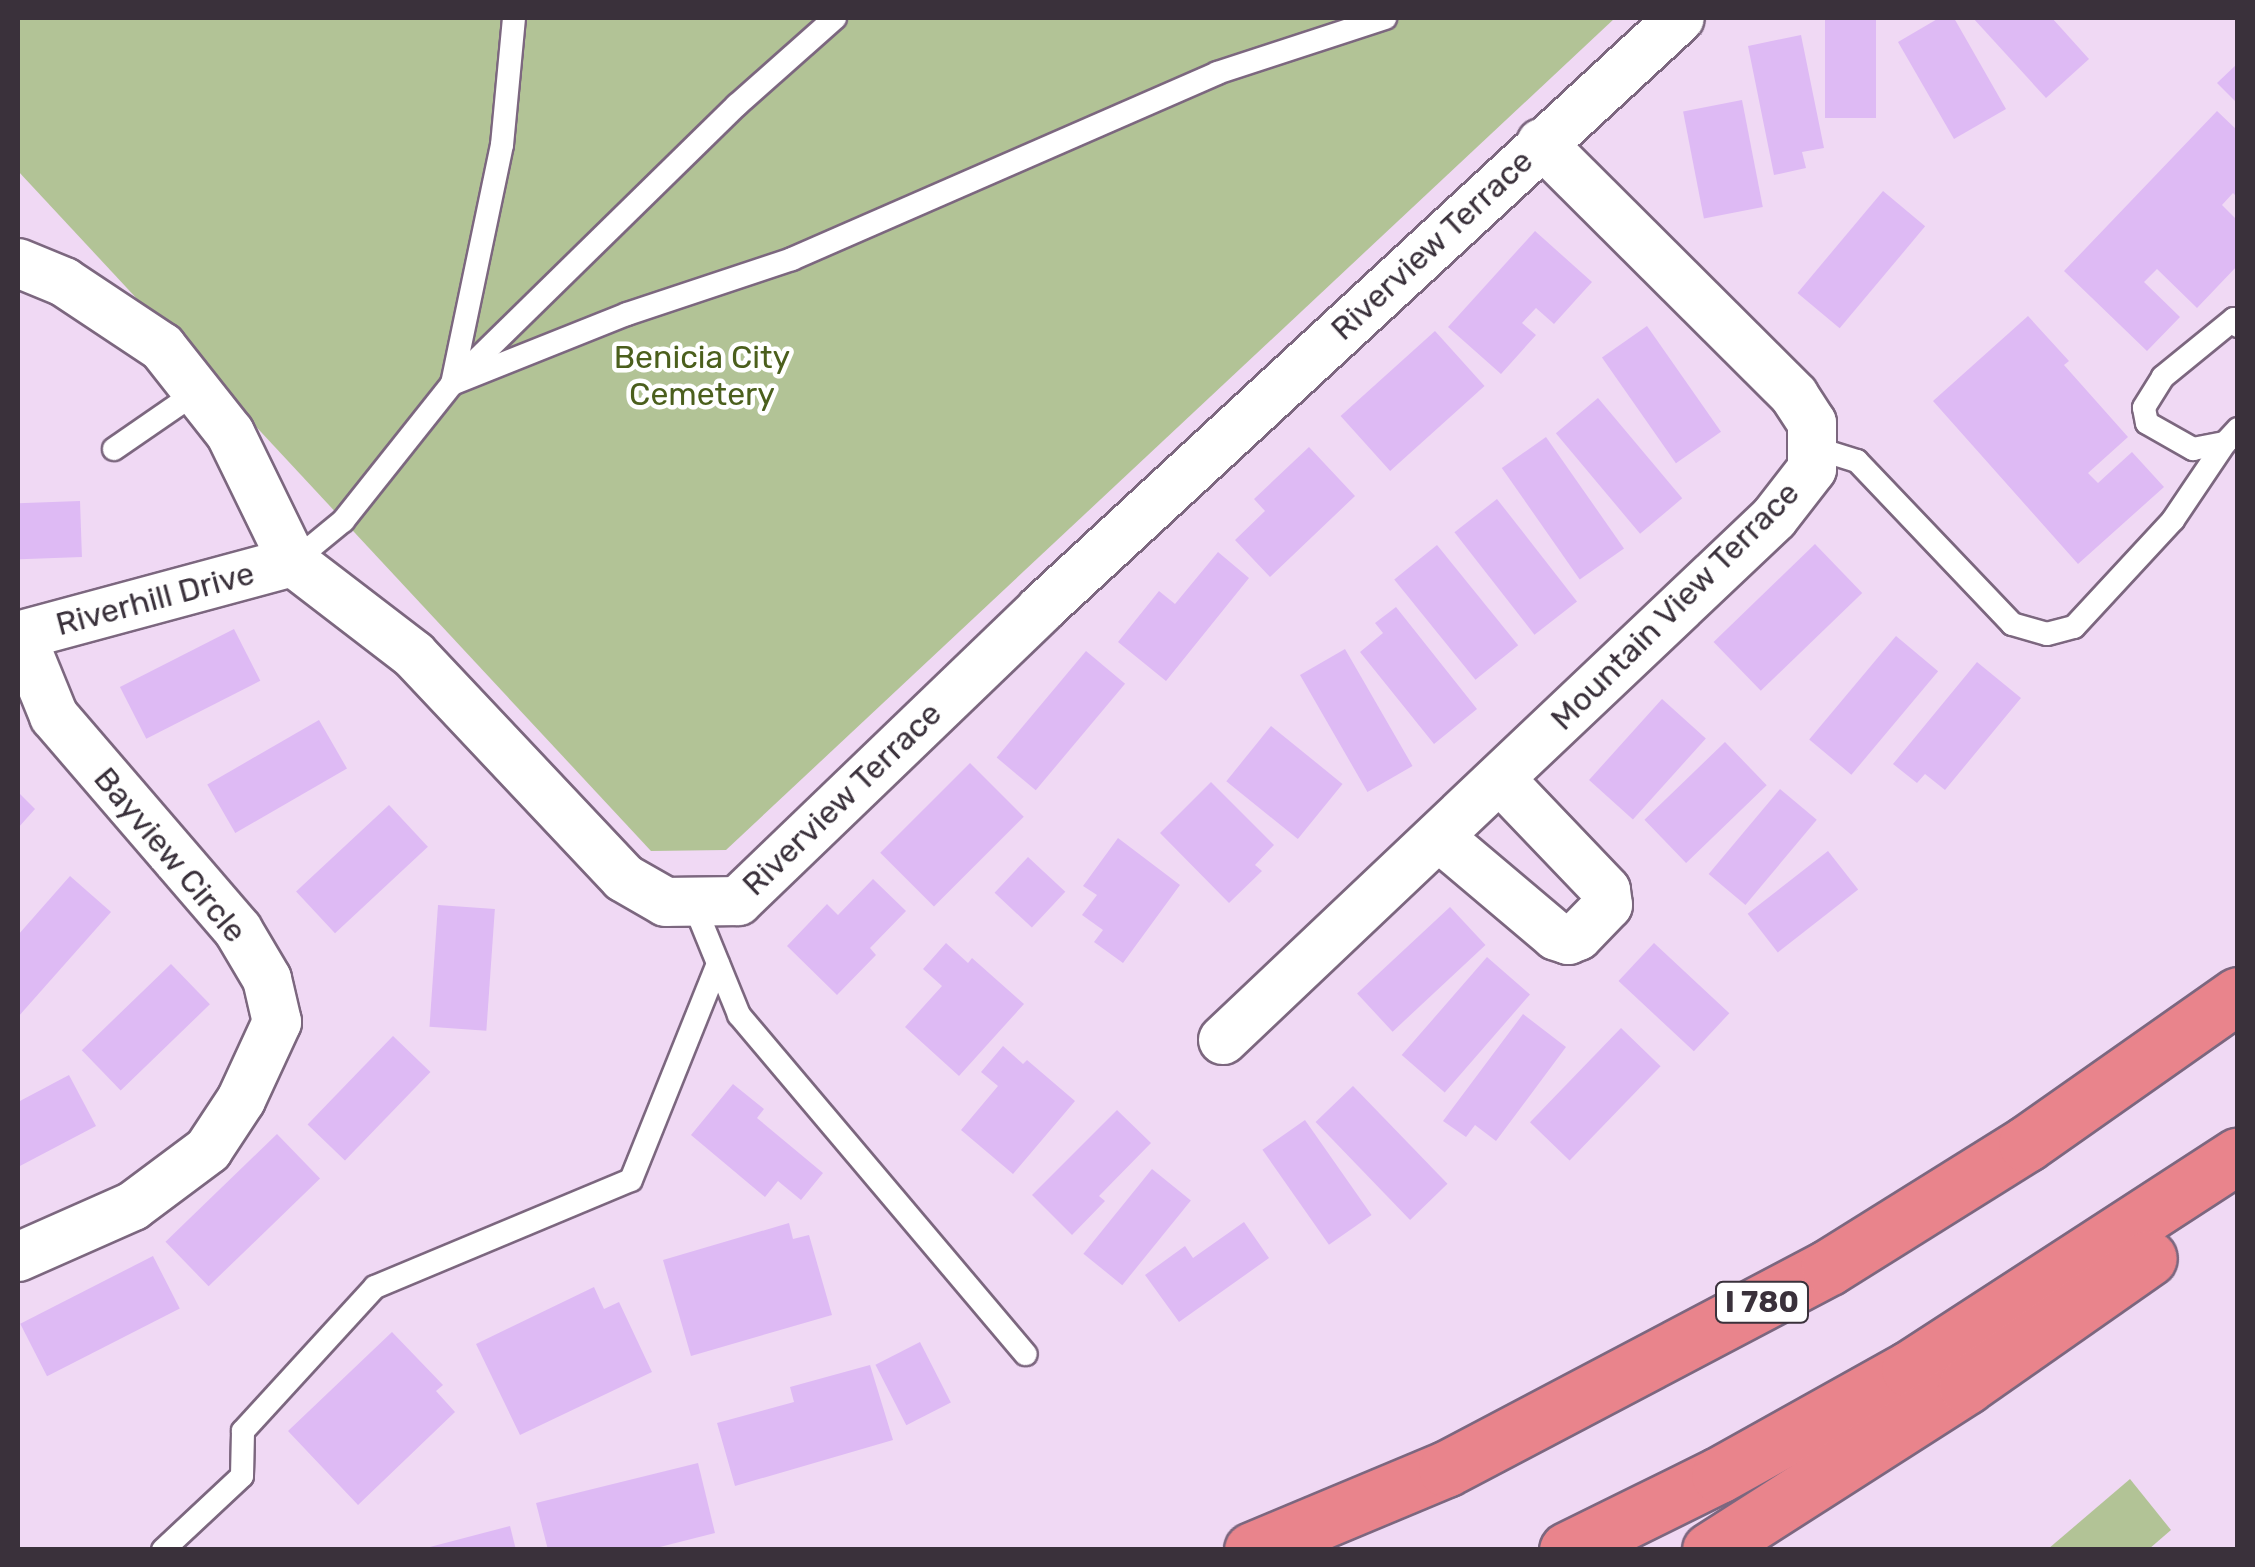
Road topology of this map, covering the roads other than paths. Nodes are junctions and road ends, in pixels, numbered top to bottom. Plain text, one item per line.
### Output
1 (514, 18) edge
2 (835, 18) edge
3 (1385, 18) edge
4 (1680, 18) edge
5 (1541, 143) junction
6 (18, 263) edge
7 (2236, 320) edge
8 (452, 384) junction
9 (198, 392) junction
10 (2231, 436) edge
11 (1812, 447) junction
12 (114, 449) dead end
13 (293, 562) junction
14 (19, 636) edge
15 (1500, 779) junction
16 (1439, 837) junction
17 (693, 902) junction
18 (718, 964) junction
19 (2238, 994) edge
20 (1223, 1040) dead end
21 (2238, 1156) edge
22 (2238, 1185) edge
23 (18, 1257) edge
24 (1025, 1354) dead end
25 (163, 1550) edge
26 (1252, 1550) edge
27 (1566, 1550) edge
28 (1710, 1550) edge

1 - 8 lane
2 - 8 lane
3 - 8 lane
4 - 5 street, Riverview Terrace
5 - 11 street, Mountain View Terrace
5 - 17 street, Riverview Terrace
6 - 9 street, Riverview Terrace
7 - 10 lane
8 - 13 lane
9 - 12 lane
9 - 13 street, Riverview Terrace
10 - 11 lane
11 - 15 street, Mountain View Terrace
13 - 14 street, Riverhill Drive
13 - 17 street, Riverview Terrace
14 - 23 street, Bayview Circle
15 - 16 street, Mountain View Terrace
15 - 16 street
16 - 20 street, Mountain View Terrace
17 - 18 lane
18 - 24 lane
18 - 25 lane
19 - 26 highway, I 780
21 - 27 highway
22 - 28 highway

